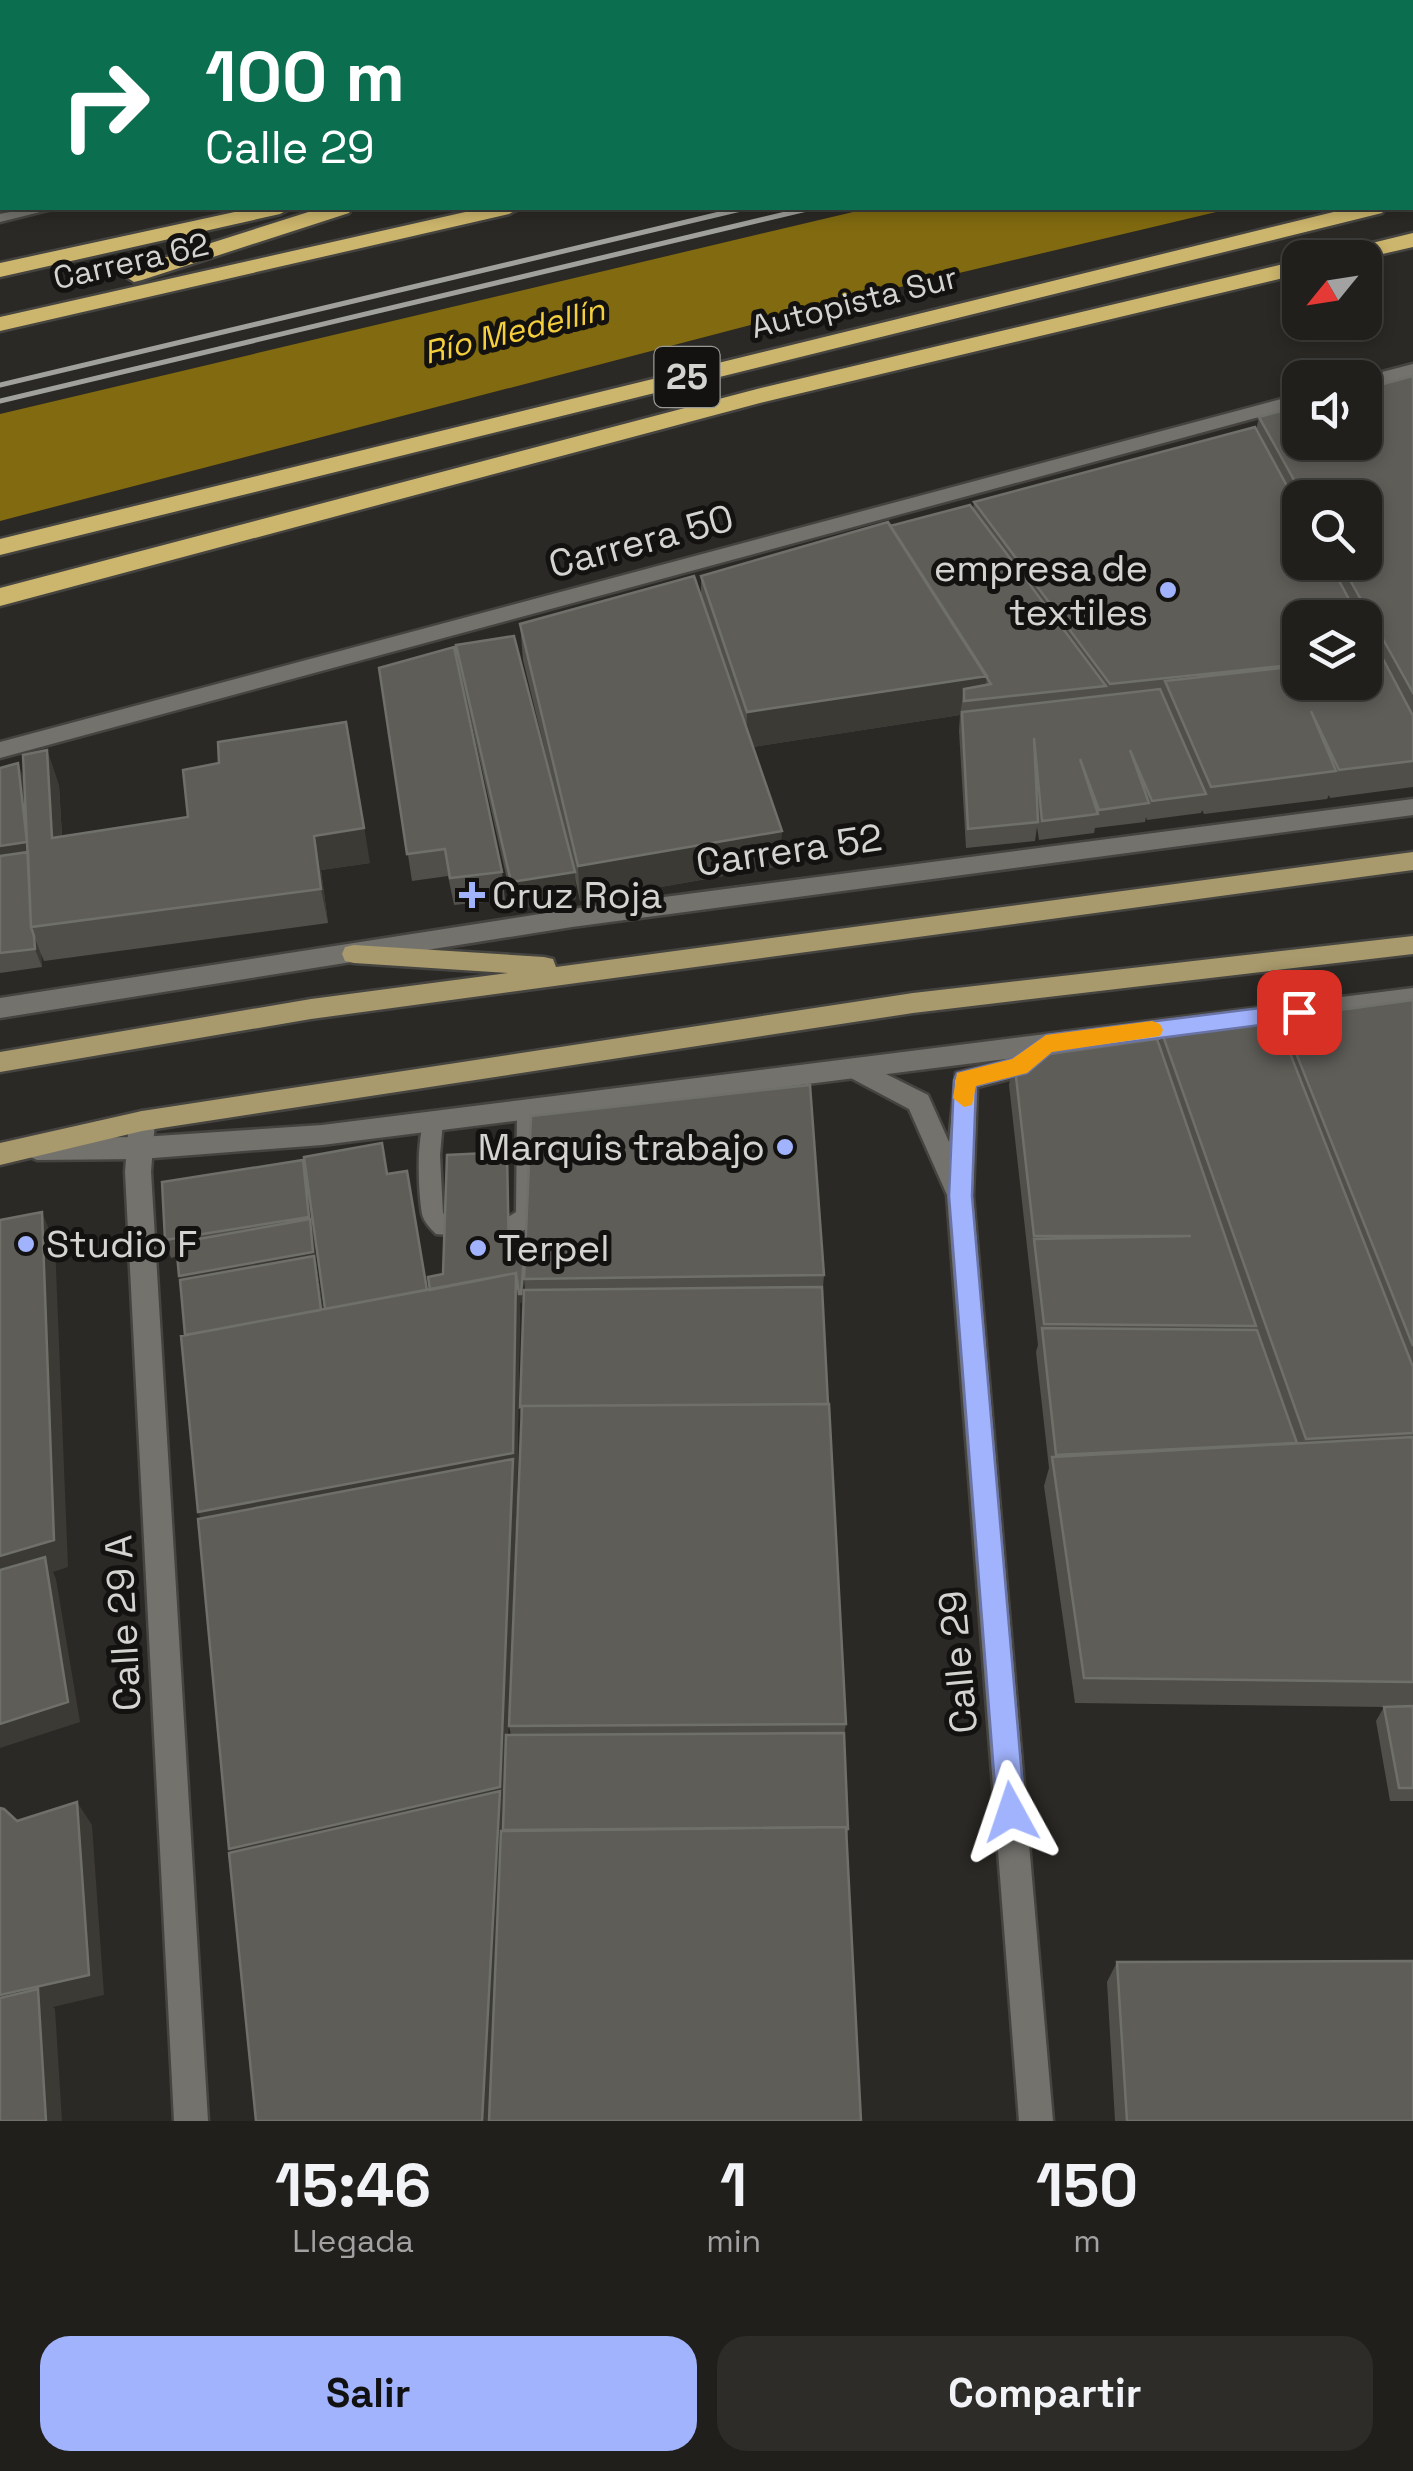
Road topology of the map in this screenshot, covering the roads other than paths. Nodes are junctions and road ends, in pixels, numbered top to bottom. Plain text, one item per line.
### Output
1 (40, 210) edge
2 (271, 210) edge
3 (334, 210) edge
4 (501, 210) edge
5 (1366, 210) edge
6 (0, 218) edge
7 (1413, 240) edge
8 (1382, 248) edge
9 (0, 270) edge
10 (1282, 271) edge
11 (0, 322) edge
12 (1413, 370) edge
13 (1382, 378) edge
14 (757, 396) junction
15 (1282, 405) edge
16 (288, 474) junction
17 (0, 547) edge
18 (0, 597) edge
19 (0, 750) edge
20 (1413, 808) edge
21 (1413, 862) edge
22 (1413, 945) edge
23 (354, 954) junction
24 (599, 969) junction
25 (1413, 998) edge
26 (0, 1008) edge
27 (1046, 1044) junction
28 (0, 1062) edge
29 (856, 1068) junction
30 (528, 1110) junction
31 (433, 1121) junction
32 (142, 1134) junction
33 (32, 1148) joint
34 (0, 1154) edge
35 (960, 1196) junction
36 (509, 1227) edge
37 (470, 1228) edge
38 (191, 2121) edge
39 (1036, 2121) edge

1 - 6 lane
2 - 9 highway, Carrera 62
3 - 11 highway
4 - 11 highway, Carrera 62
5 - 16 highway, Autopista Sur / 25
7 - 8 highway
10 - 14 highway, Autopista Sur / 25
12 - 13 street
14 - 16 highway
14 - 18 highway, Autopista Sur / 25
15 - 19 street, Carrera 50
16 - 17 highway, Autopista Sur / 25
20 - 23 street, Carrera 52
21 - 24 main road
22 - 32 main road
23 - 24 main road
23 - 26 street, Carrera 52
24 - 28 main road
25 - 27 street
27 - 29 street
27 - 35 street, Calle 29
29 - 30 street
29 - 35 street, Calle 29
30 - 31 street
30 - 36 lane
31 - 32 street
31 - 37 lane
32 - 33 street
32 - 38 street, Calle 29 A
33 - 34 main road
35 - 39 street, Calle 29

